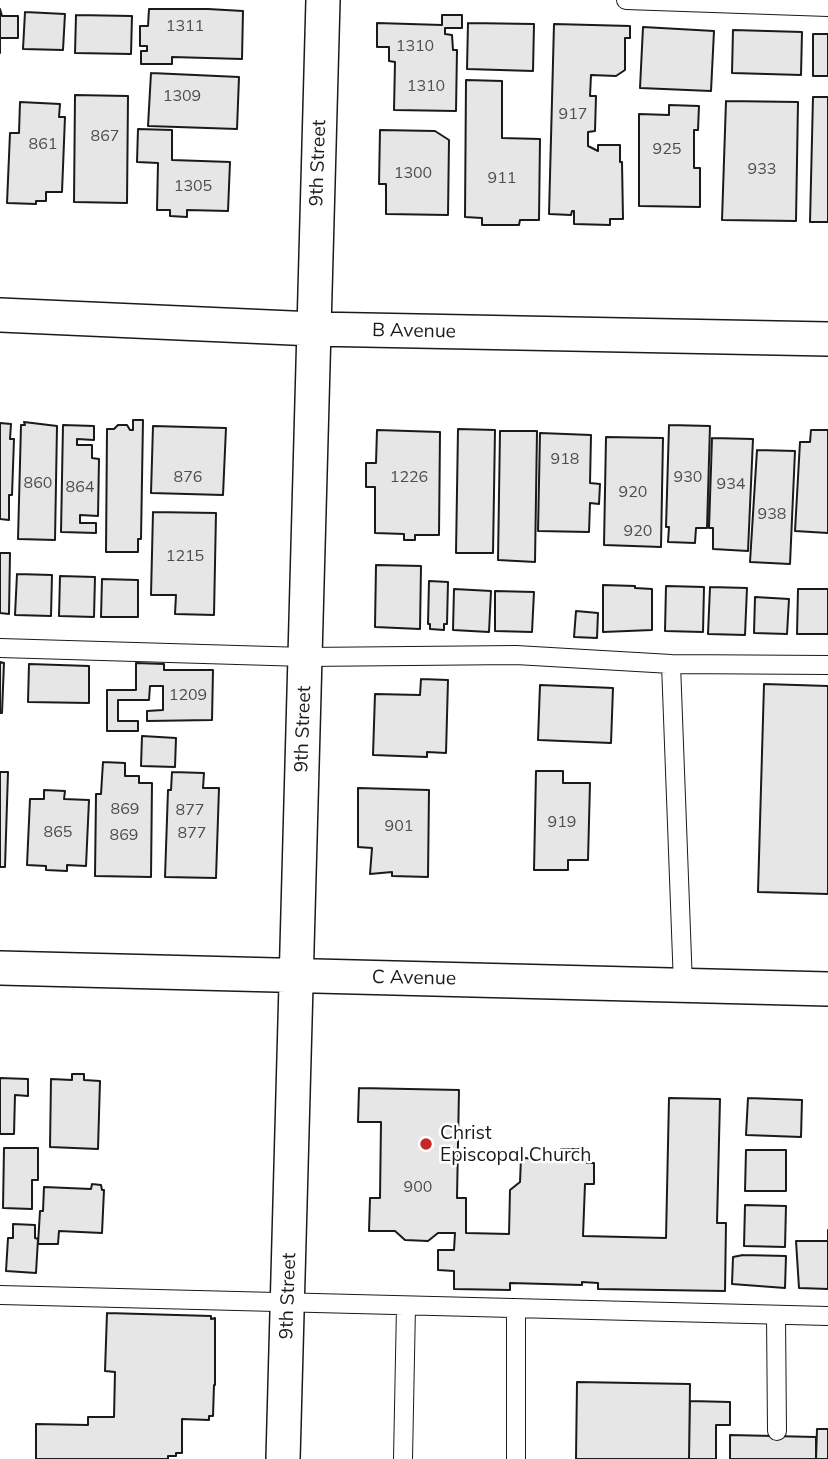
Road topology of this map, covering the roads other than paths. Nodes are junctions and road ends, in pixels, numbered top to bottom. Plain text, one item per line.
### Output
1 (323, 0) edge
2 (626, 0) edge
3 (828, 7) edge
4 (0, 315) edge
5 (314, 329) junction
6 (828, 339) edge
7 (0, 648) edge
8 (305, 657) junction
9 (671, 664) junction
10 (828, 665) edge
11 (0, 968) edge
12 (296, 976) junction
13 (683, 985) junction
14 (828, 989) edge
15 (0, 1296) edge
16 (287, 1303) junction
17 (406, 1306) junction
18 (516, 1308) junction
19 (776, 1315) junction
20 (828, 1316) edge
21 (777, 1431) dead end
22 (284, 1459) edge
23 (403, 1459) edge
24 (516, 1459) edge

1 - 5 street, 9th Street
2 - 3 lane
4 - 5 street, B Avenue
5 - 6 street, B Avenue
5 - 8 street, 9th Street
7 - 8 lane
8 - 9 lane
8 - 12 street, 9th Street
9 - 10 lane
9 - 13 lane
11 - 12 street, C Avenue
12 - 13 street, C Avenue
12 - 16 street, 9th Street
13 - 14 street, C Avenue
15 - 16 lane
16 - 17 lane
16 - 22 street, 9th Street
17 - 18 lane
17 - 23 lane
18 - 19 lane
18 - 24 lane
19 - 20 lane
19 - 21 lane

